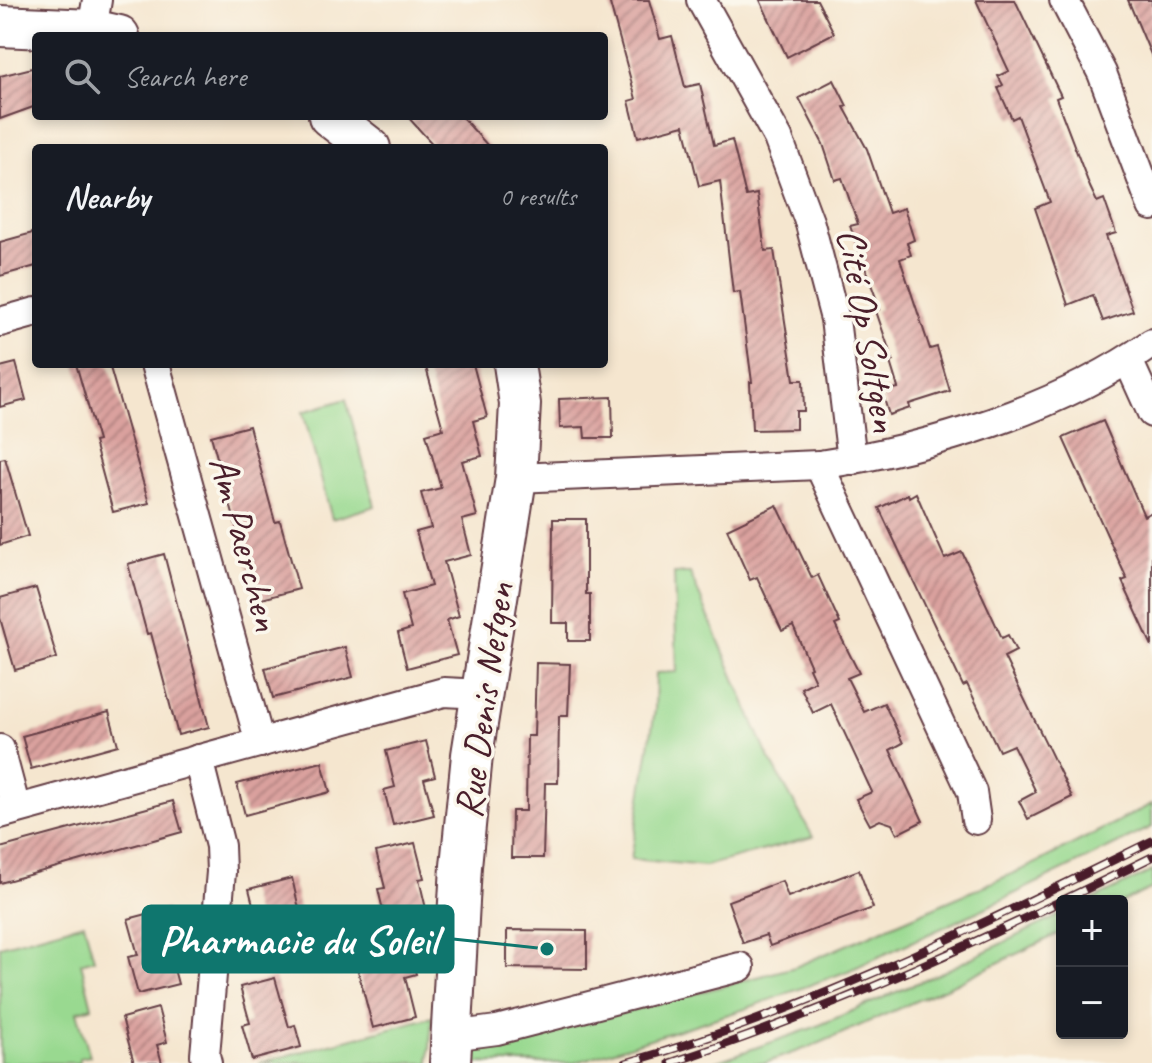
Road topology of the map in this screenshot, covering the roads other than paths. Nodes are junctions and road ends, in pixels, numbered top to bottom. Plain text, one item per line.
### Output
1 (701, 0) edge
2 (1064, 0) edge
3 (102, 22) edge
4 (0, 26) edge
5 (334, 120) edge
6 (365, 144) edge
7 (1152, 206) edge
8 (32, 313) edge
9 (0, 322) edge
10 (1152, 343) edge
11 (1128, 360) junction
12 (156, 368) edge
13 (515, 368) edge
14 (1152, 413) edge
15 (852, 460) junction
16 (819, 465) junction
17 (516, 478) junction
18 (482, 694) junction
19 (260, 743) junction
20 (0, 749) edge
21 (198, 759) junction
22 (8, 811) edge
23 (976, 820) dead end
24 (740, 967) dead end
25 (450, 1050) edge
26 (207, 1063) edge

1 - 15 street, Cité Op Soltgen
2 - 7 street
3 - 4 main road
5 - 6 main road
8 - 9 street
10 - 11 street, Cité Op Soltgen
11 - 14 street
11 - 15 street, Cité Op Soltgen
12 - 19 street, Am Paerchen
13 - 17 main road, Rue Denis Netgen
15 - 16 street, Cité Op Soltgen
16 - 17 street, Cité Op Soltgen
16 - 23 street, Cité Op Soltgen
17 - 18 main road, Rue Denis Netgen
18 - 19 street
18 - 25 main road, Rue Denis Netgen
19 - 21 street
20 - 22 street
21 - 22 street
21 - 26 street
24 - 25 street, Rue Denis Netgen

